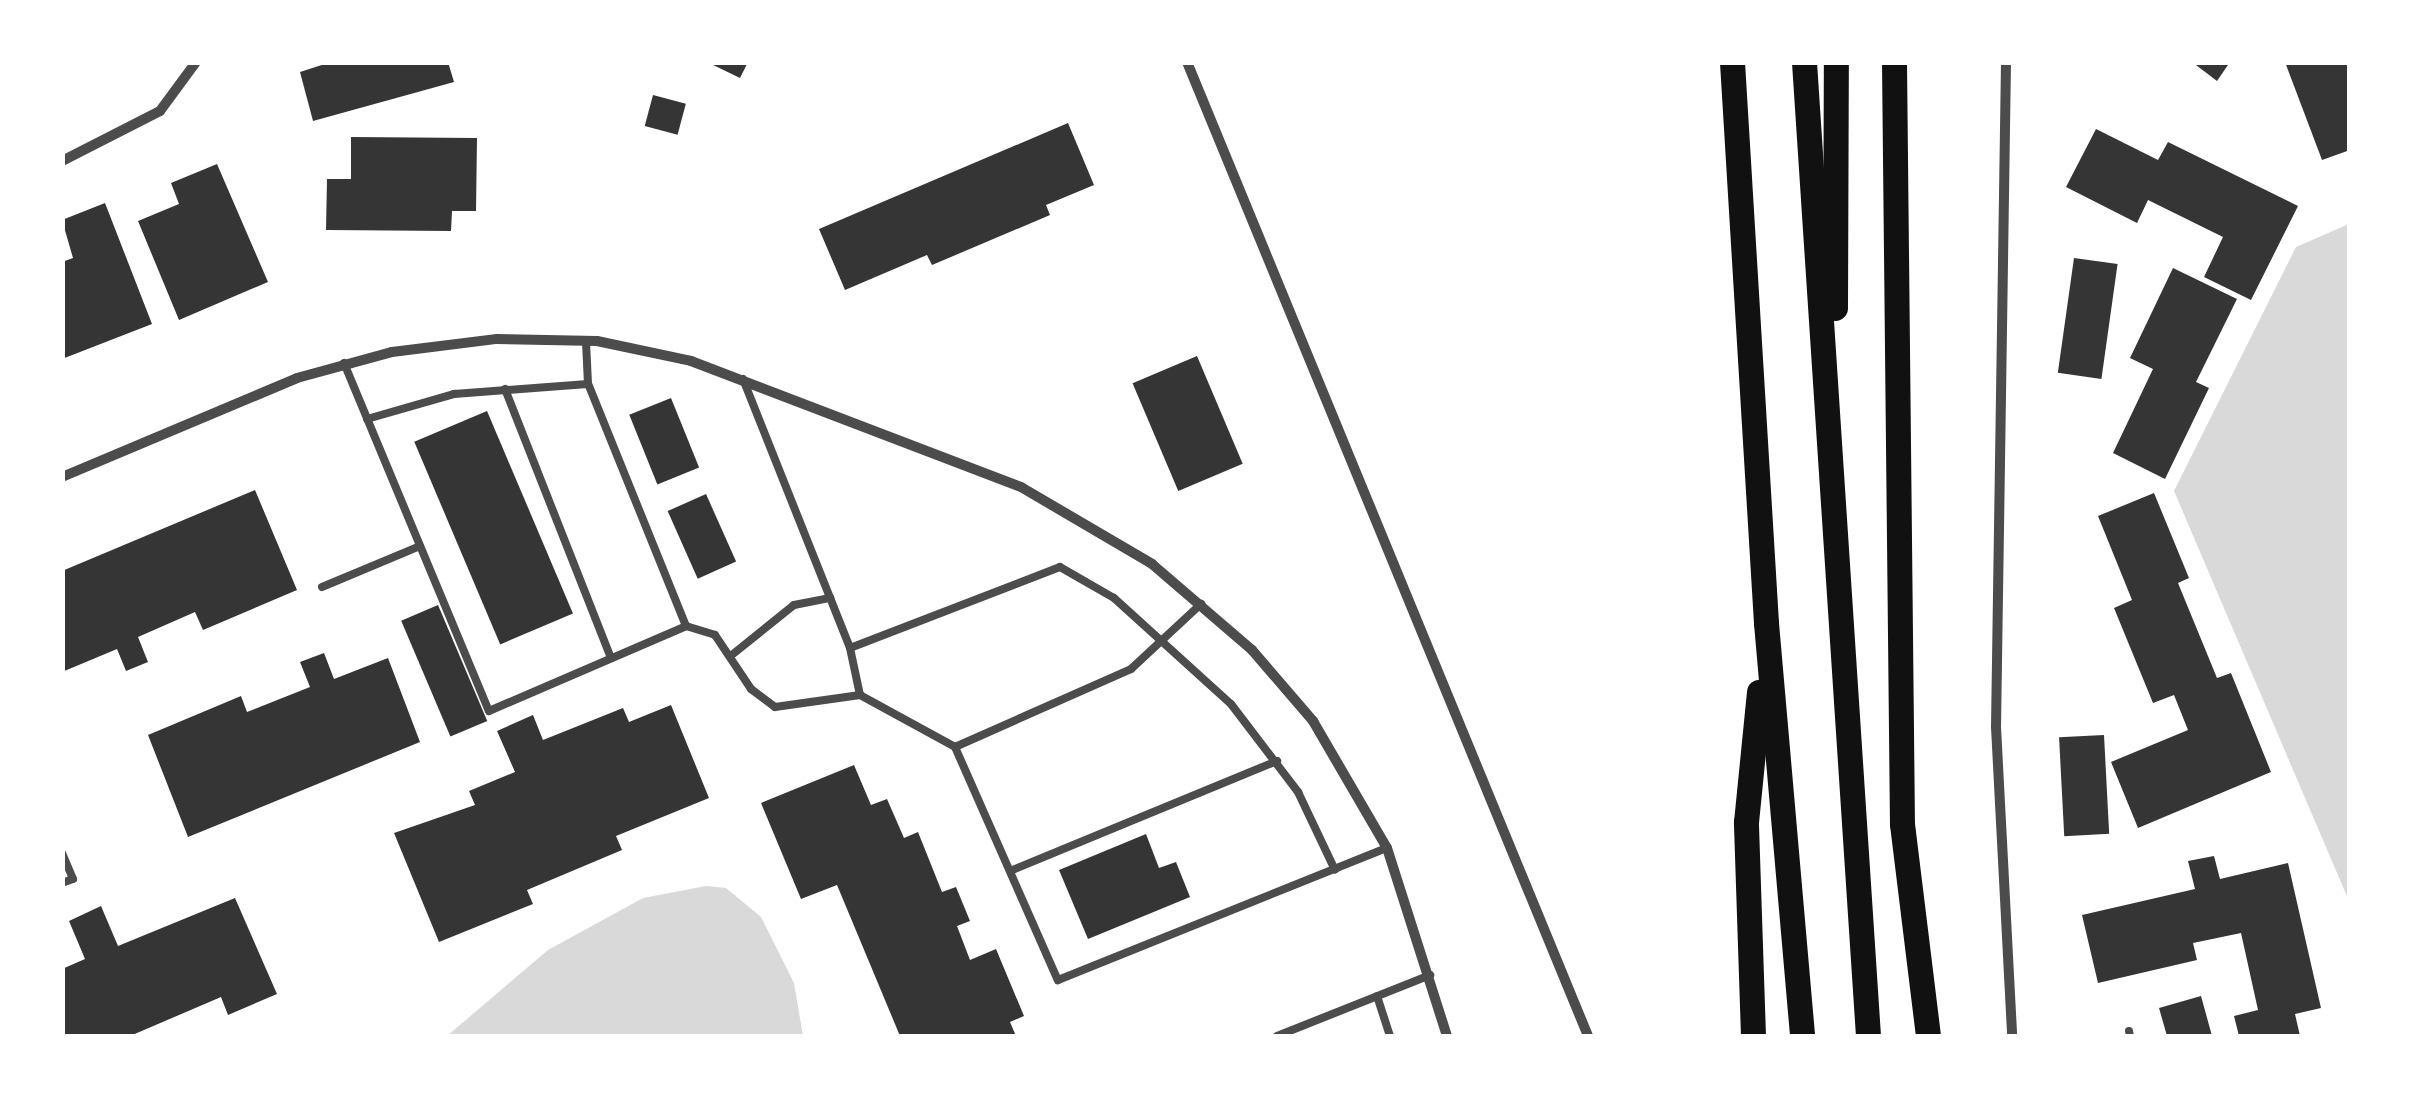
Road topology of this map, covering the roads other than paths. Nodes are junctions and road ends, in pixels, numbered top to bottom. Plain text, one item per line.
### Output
1 (196, 62) edge
2 (1187, 62) edge
3 (1732, 62) edge
4 (1804, 62) edge
5 (1836, 62) edge
6 (1894, 62) edge
7 (2006, 62) edge
8 (62, 161) edge
9 (586, 341) junction
10 (344, 363) junction
11 (743, 379) junction
12 (588, 384) junction
13 (505, 389) junction
14 (368, 419) junction
15 (62, 476) edge
16 (1835, 538) junction
17 (420, 546) junction
18 (322, 587) dead end
19 (830, 598) junction
20 (1201, 604) junction
21 (1766, 622) junction
22 (686, 626) junction
23 (1164, 641) junction
24 (850, 648) junction
25 (733, 654) junction
26 (611, 658) junction
27 (860, 695) junction
28 (955, 746) junction
29 (1278, 762) junction
30 (1387, 848) junction
31 (62, 853) edge
32 (1334, 870) junction
33 (1010, 871) junction
34 (62, 884) edge
35 (1430, 975) junction
36 (1377, 996) junction
37 (1277, 1036) edge
38 (1390, 1036) edge
39 (1447, 1036) edge
40 (1588, 1036) edge
41 (1752, 1036) edge
42 (1802, 1036) edge
43 (1868, 1036) edge
44 (1928, 1036) edge
45 (2012, 1036) edge

1 - 8 street
2 - 40 street
3 - 21 main road
4 - 16 main road
5 - 16 main road
6 - 44 main road
7 - 45 street
9 - 10 street
9 - 11 street
9 - 12 lane
10 - 14 lane
10 - 15 street
11 - 19 lane
11 - 20 street
12 - 13 lane
12 - 22 lane
13 - 14 lane
13 - 26 lane
14 - 17 lane
16 - 43 main road
17 - 18 lane
17 - 26 lane
19 - 24 lane
19 - 25 lane
20 - 23 lane
20 - 30 street
21 - 41 main road
21 - 42 main road
22 - 25 lane
22 - 26 lane
23 - 24 lane
23 - 28 lane
23 - 29 lane
24 - 27 lane
25 - 27 lane
27 - 28 lane
28 - 33 lane
29 - 32 lane
29 - 33 lane
30 - 32 lane
30 - 35 street
31 - 34 lane
32 - 33 lane
35 - 36 lane
35 - 39 street
36 - 37 lane
36 - 38 lane

